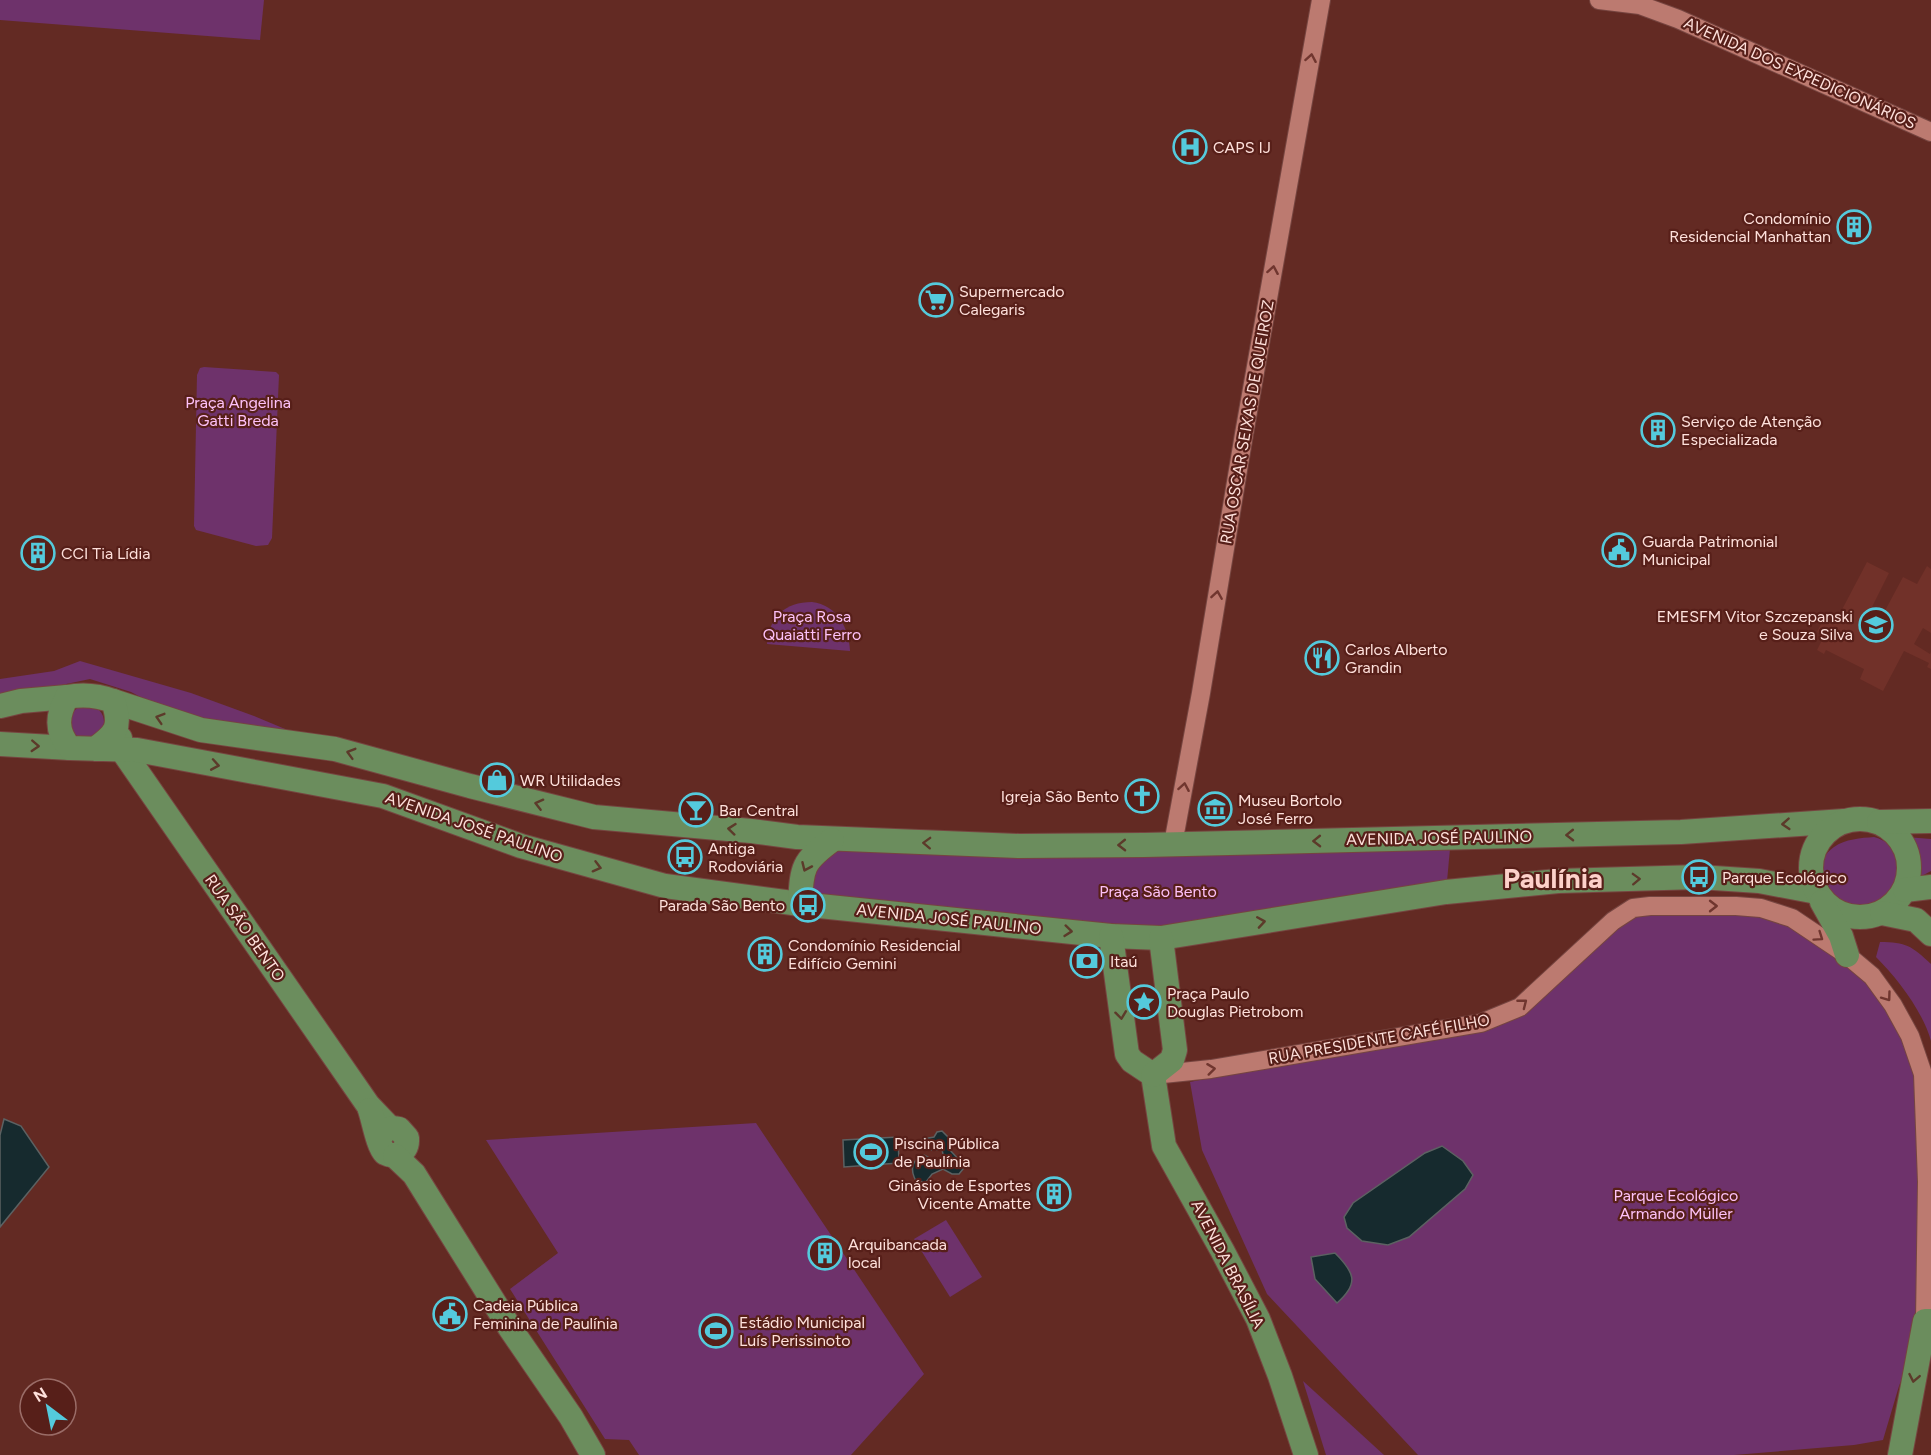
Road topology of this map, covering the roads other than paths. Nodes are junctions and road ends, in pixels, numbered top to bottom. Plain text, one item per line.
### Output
1 (1321, 0) edge
2 (1599, 0) edge
3 (1931, 132) edge
4 (67, 697) junction
5 (113, 701) junction
6 (0, 706) edge
7 (120, 739) junction
8 (0, 744) edge
9 (70, 747) junction
10 (1844, 821) junction
11 (1931, 821) edge
12 (1879, 822) junction
13 (832, 840) junction
14 (1173, 844) junction
15 (1931, 887) edge
16 (1905, 890) junction
17 (1818, 895) junction
18 (800, 904) junction
19 (1882, 913) junction
20 (1931, 934) edge
21 (1111, 936) junction
22 (1161, 938) junction
23 (1847, 955) junction
24 (1153, 1075) junction
25 (1928, 1321) edge
26 (593, 1455) edge
27 (1306, 1455) edge
28 (1900, 1455) edge

14 -> 1 street, RUA OSCAR SEIXAS DE QUEIROZ
2 - 3 street, AVENIDA DOS EXPEDICIONÁRIOS
4 - 5 main road
4 - 6 main road
4 - 9 main road
5 - 7 main road
13 -> 5 main road, AVENIDA JOSÉ PAULINO
7 - 9 main road
7 -> 18 main road, AVENIDA JOSÉ PAULINO
7 - 26 main road, RUA SÃO BENTO
8 -> 9 main road
10 - 12 main road
10 -> 14 main road, AVENIDA JOSÉ PAULINO
10 - 17 main road
11 - 12 main road
12 - 16 main road
14 -> 13 main road, AVENIDA JOSÉ PAULINO
13 -> 18 main road
15 - 16 main road
16 - 19 main road
17 - 19 main road
22 -> 17 main road, AVENIDA JOSÉ PAULINO
17 - 23 main road
18 -> 21 main road, AVENIDA JOSÉ PAULINO
19 - 20 main road
21 - 22 main road, AVENIDA JOSÉ PAULINO
21 -> 24 main road
22 - 24 main road
24 -> 23 street, RUA PRESIDENTE CAFÉ FILHO
23 -> 25 street, RUA PRESIDENTE CAFÉ FILHO
24 - 27 main road, AVENIDA BRASÍLIA
25 -> 28 main road

